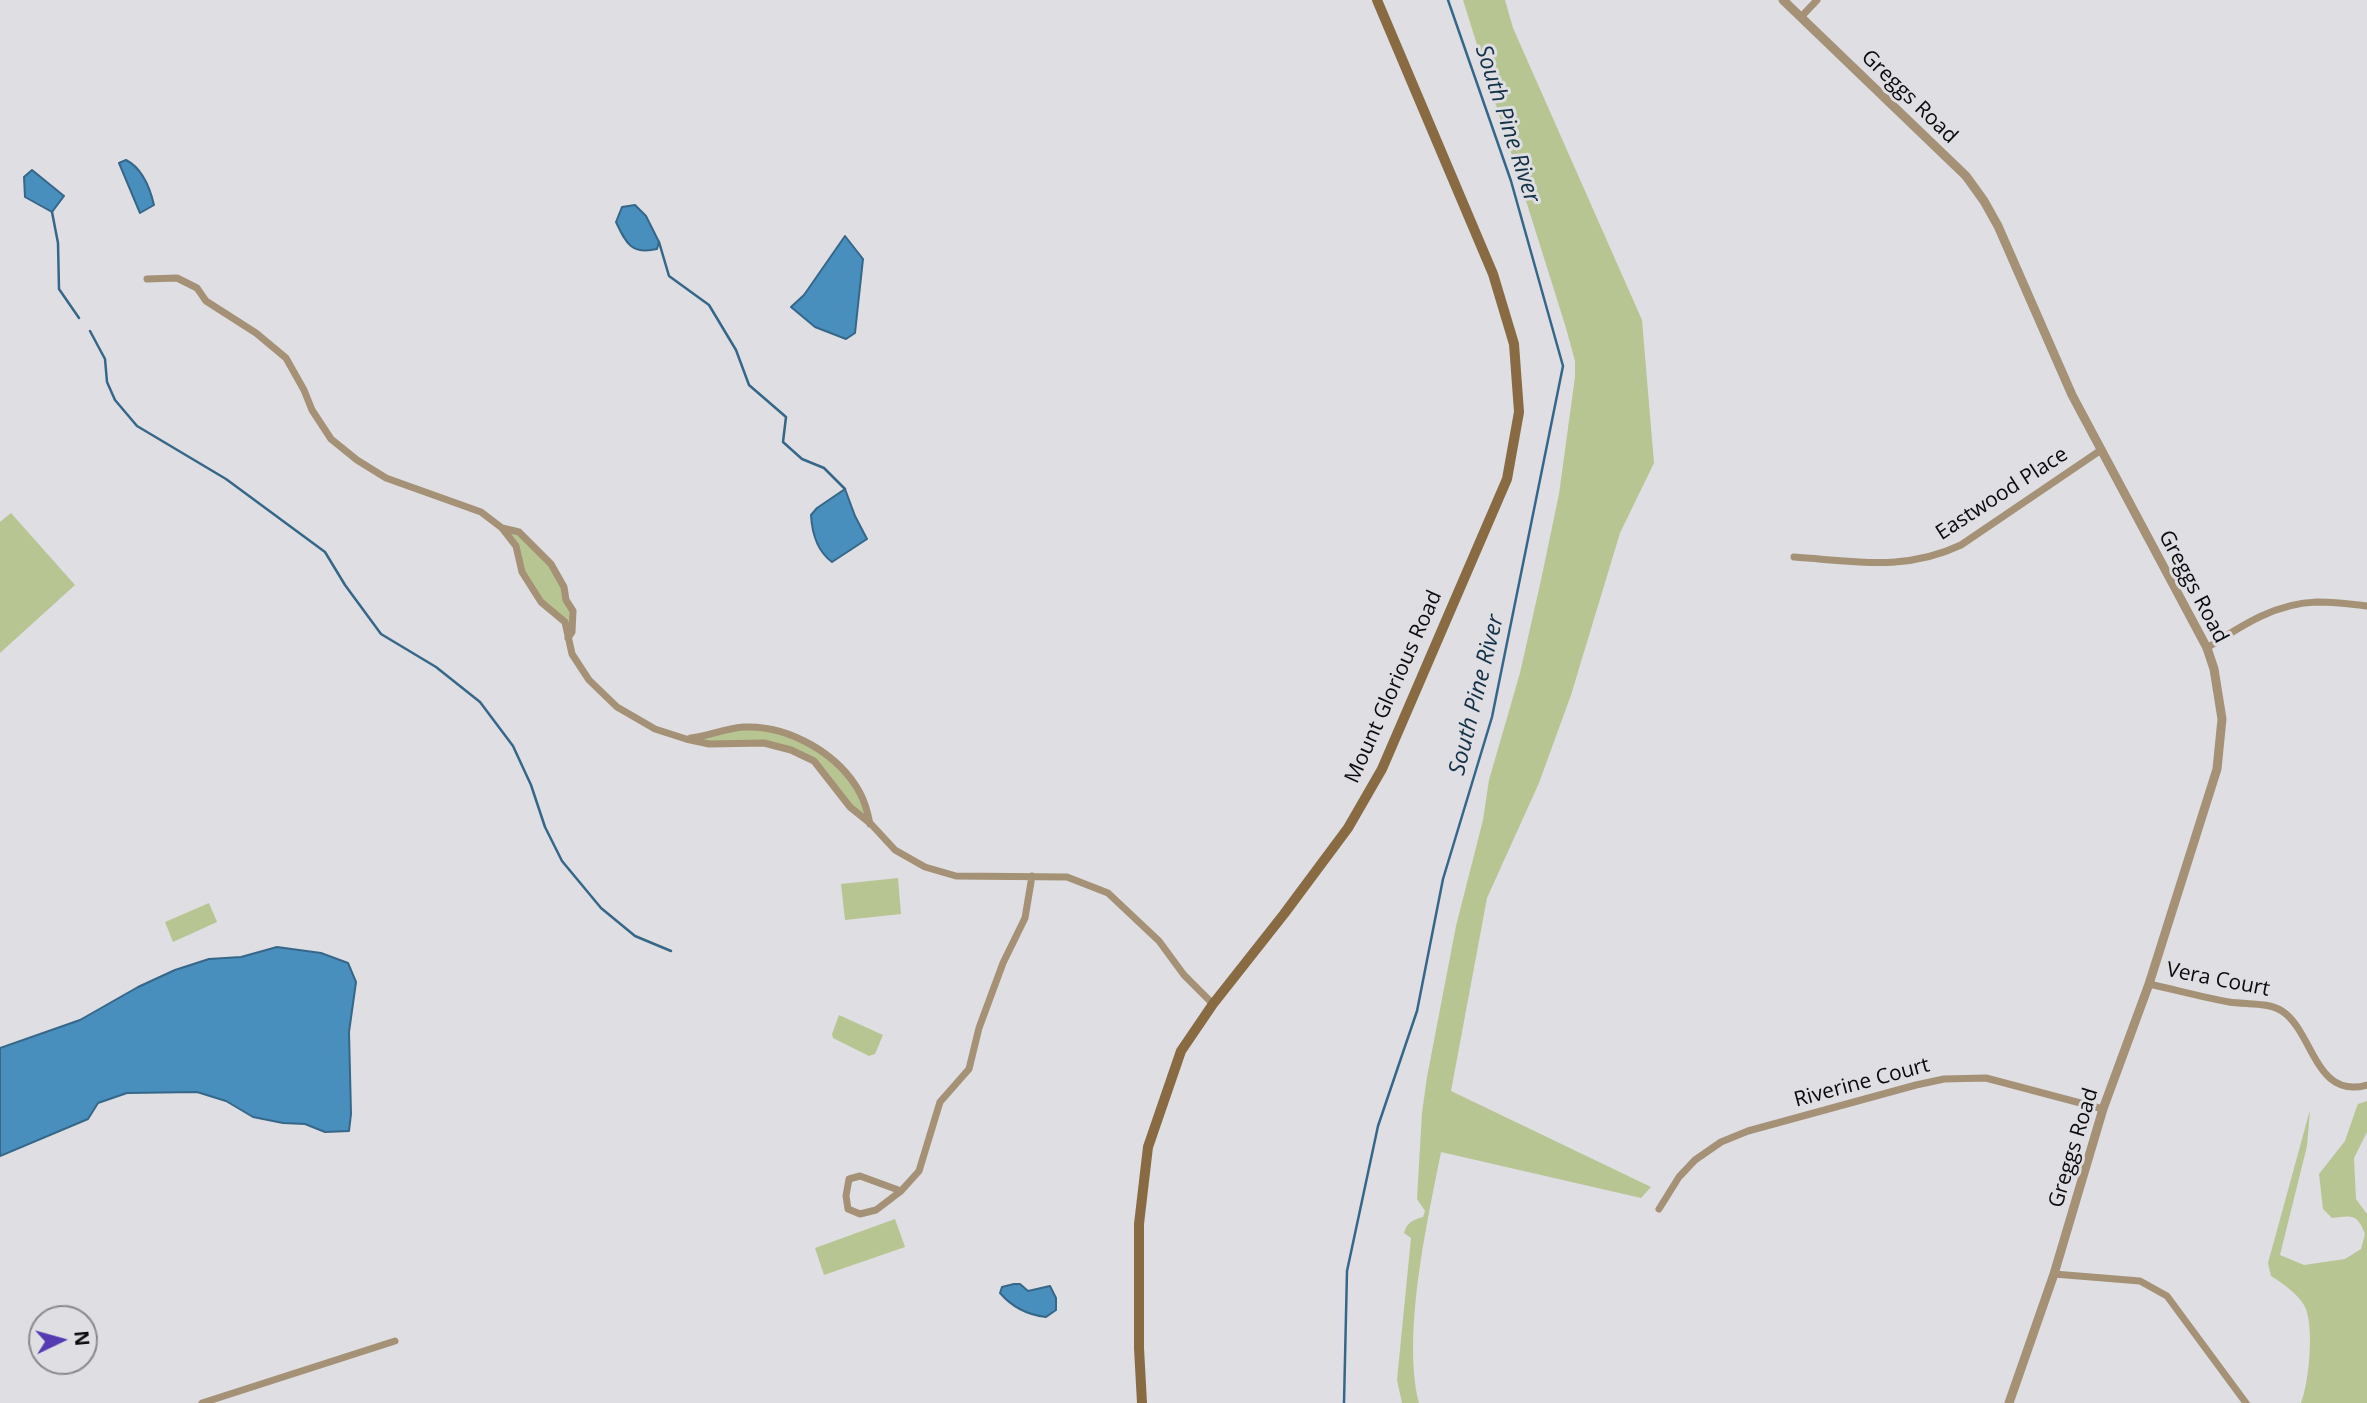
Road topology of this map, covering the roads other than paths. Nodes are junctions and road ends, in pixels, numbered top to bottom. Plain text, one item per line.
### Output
1 (1377, 0) edge
2 (1783, 0) edge
3 (1817, 0) edge
4 (1801, 17) junction
5 (147, 279) dead end
6 (2101, 450) junction
7 (502, 528) junction
8 (1794, 557) dead end
9 (2367, 606) edge
10 (568, 638) junction
11 (2207, 648) junction
12 (783, 733) junction
13 (687, 739) junction
14 (778, 747) junction
15 (871, 824) junction
16 (1032, 876) junction
17 (2150, 984) junction
18 (1213, 1004) junction
19 (2367, 1085) edge
20 (2104, 1109) junction
21 (901, 1191) junction
22 (1659, 1209) dead end
23 (2054, 1274) junction
24 (396, 1341) dead end
25 (202, 1403) edge
26 (1142, 1403) edge
27 (2009, 1403) edge
28 (2246, 1403) edge

1 - 18 main road, Mount Glorious Road
2 - 4 street, Greggs Road
3 - 4 street
4 - 6 street, Greggs Road
5 - 7 street
6 - 8 street, Eastwood Place
6 - 11 street, Greggs Road
7 - 10 street
7 - 10 street
9 - 11 street
10 - 13 street
11 - 17 street, Greggs Road
12 - 13 street
12 - 14 street
12 - 15 street
13 - 14 street
14 - 15 street
15 - 16 street
16 - 18 street
16 - 21 street
17 - 19 street, Vera Court
17 - 20 street, Greggs Road
18 - 26 main road, Mount Glorious Road
20 - 22 street, Riverine Court
20 - 23 street, Greggs Road
21 - 21 street
23 - 27 street, Greggs Road
23 - 28 street
24 - 25 street

